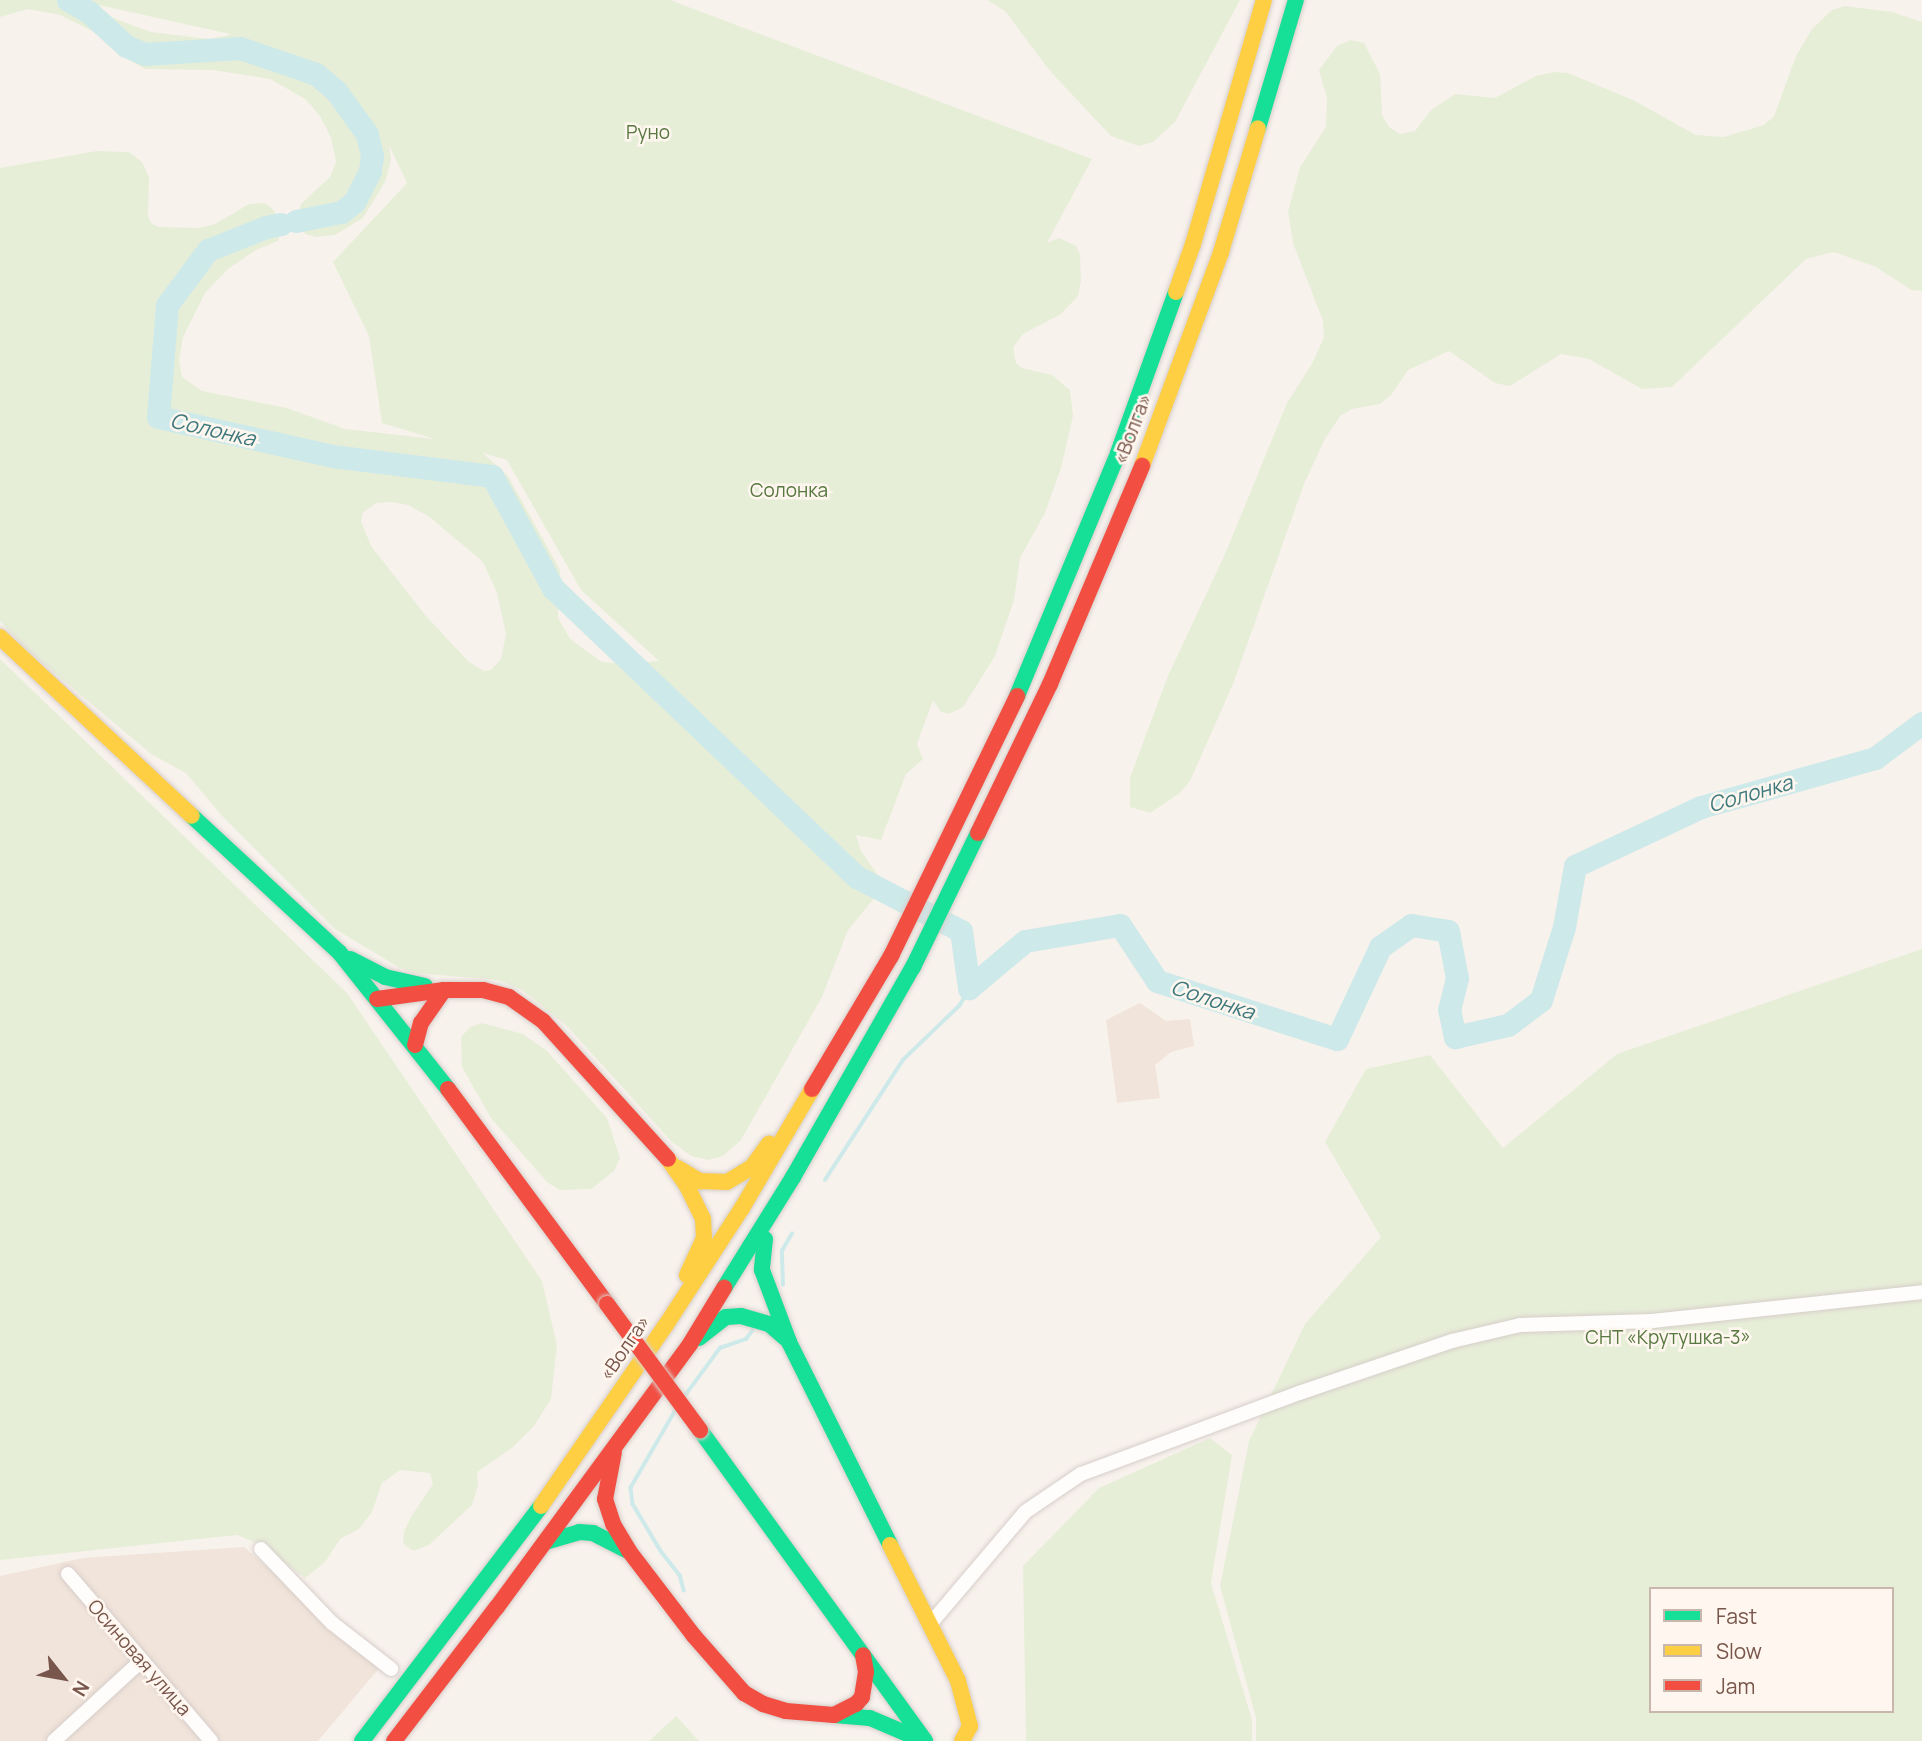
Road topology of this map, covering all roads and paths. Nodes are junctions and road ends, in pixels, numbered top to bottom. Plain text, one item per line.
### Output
1 (1264, 0) edge
2 (1296, 0) edge
3 (0, 637) edge
4 (339, 952) junction
5 (444, 990) junction
6 (377, 999) junction
7 (415, 1045) junction
8 (803, 1102) junction
9 (676, 1167) junction
10 (793, 1177) junction
11 (765, 1239) junction
12 (1922, 1292) edge
13 (666, 1325) junction
14 (706, 1330) junction
15 (789, 1342) junction
16 (690, 1344) junction
17 (616, 1447) junction
18 (545, 1542) junction
19 (261, 1549) dead end
20 (629, 1551) junction
21 (68, 1574) dead end
22 (931, 1623) junction
23 (863, 1655) junction
24 (141, 1661) junction
25 (391, 1669) dead end
26 (834, 1715) junction
27 (971, 1734) edge
28 (54, 1741) edge
29 (211, 1741) edge
30 (362, 1741) edge
31 (394, 1741) edge
32 (925, 1741) edge
33 (962, 1741) edge

1 - 8 main road, «Волга»
2 - 10 main road, «Волга»
3 - 4 main road
4 - 5 main road
4 - 6 main road
5 - 6 main road
5 - 7 main road
5 - 9 main road
6 - 7 main road
7 - 23 main road, bridge
8 - 9 main road
8 - 13 main road, «Волга»
9 - 13 main road
10 - 11 main road
10 - 16 main road
11 - 14 main road
11 - 15 main road
12 - 22 street
13 - 30 main road, «Волга»
14 - 15 main road
14 - 16 main road
15 - 22 main road
16 - 17 main road
17 - 18 main road
17 - 20 main road
18 - 20 main road
18 - 31 main road
19 - 25 street
20 - 26 main road
21 - 24 street, Осиновая улица
22 - 27 main road
23 - 26 main road
23 - 32 main road
24 - 28 street
24 - 29 street, Осиновая улица
26 - 32 main road
27 - 33 main road

